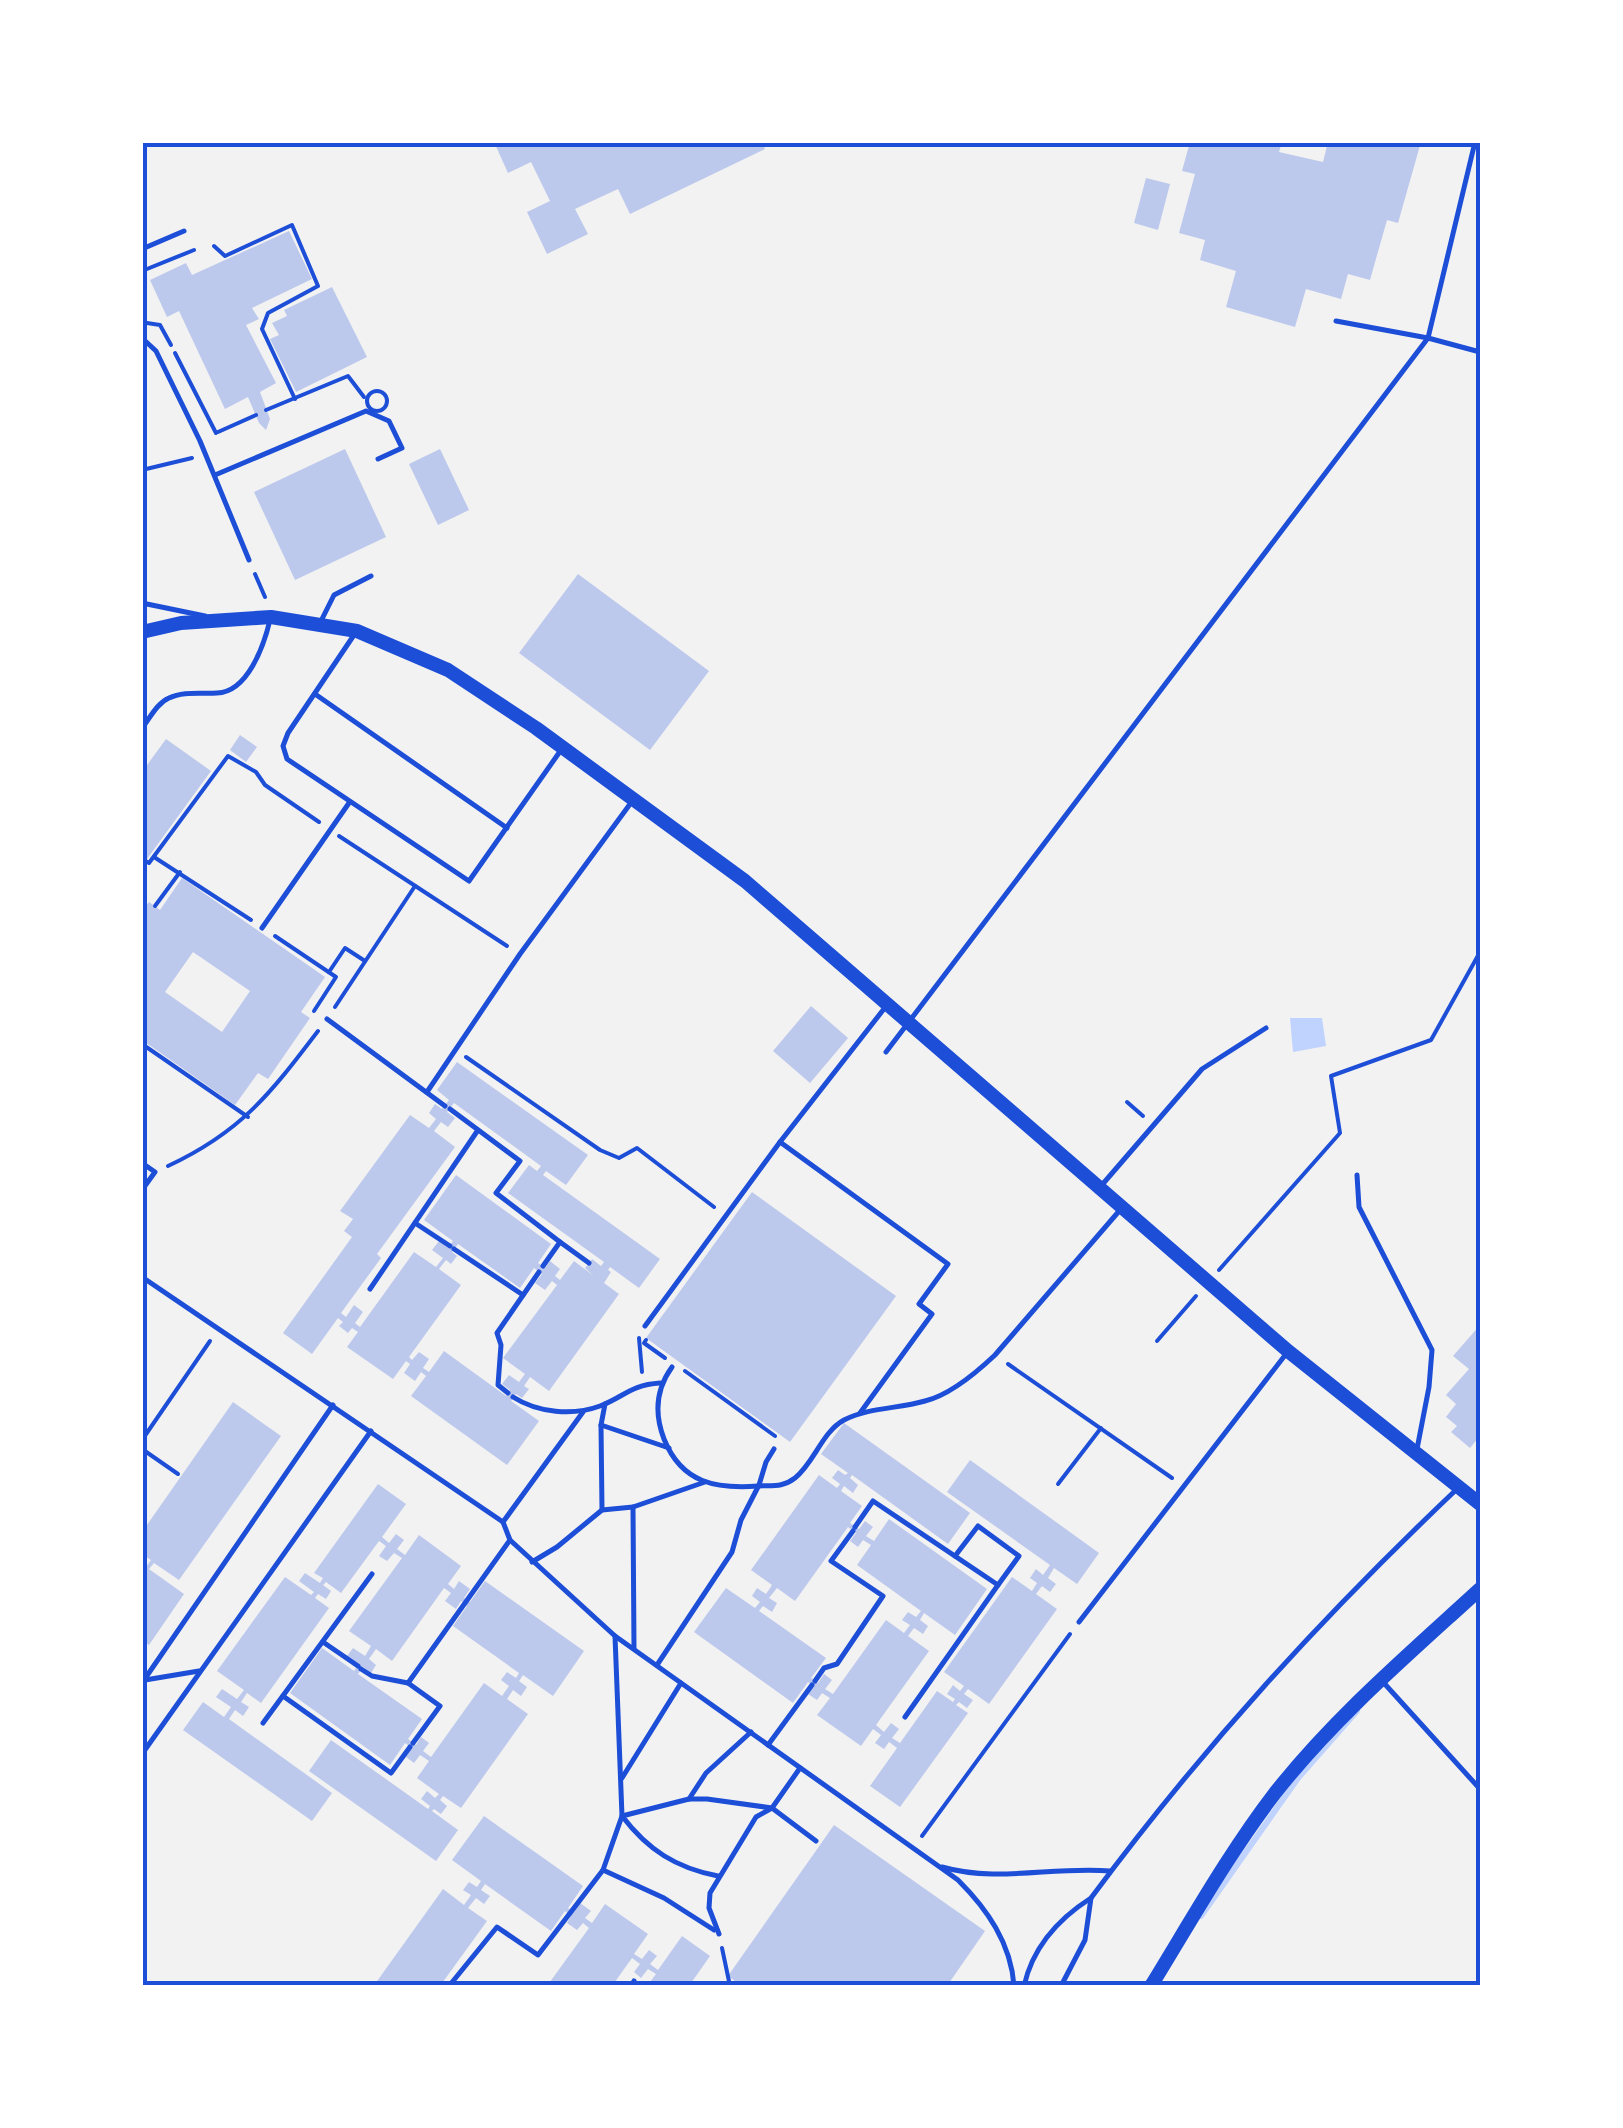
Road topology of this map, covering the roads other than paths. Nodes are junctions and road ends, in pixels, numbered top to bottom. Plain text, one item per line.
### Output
1 (1475, 142) edge
2 (184, 230) dead end
3 (142, 249) edge
4 (1336, 321) dead end
5 (142, 338) edge
6 (1428, 338) junction
7 (1480, 352) edge
8 (378, 459) dead end
9 (215, 475) junction
10 (248, 560) road end
11 (370, 576) dead end
12 (142, 603) edge
13 (271, 617) junction
14 (218, 619) junction
15 (320, 624) junction
16 (357, 631) junction
17 (142, 632) edge
18 (315, 694) junction
19 (142, 728) edge
20 (562, 747) junction
21 (634, 799) junction
22 (349, 803) junction
23 (506, 828) junction
24 (262, 928) road end
25 (887, 1005) junction
26 (327, 1020) road end
27 (910, 1023) junction
28 (1266, 1028) dead end
29 (886, 1052) dead end
30 (426, 1092) junction
31 (478, 1130) junction
32 (780, 1142) junction
33 (142, 1163) edge
34 (1357, 1175) dead end
35 (1100, 1188) junction
36 (142, 1190) edge
37 (1122, 1208) junction
38 (415, 1223) junction
39 (560, 1242) junction
40 (589, 1262) dead end
41 (142, 1277) edge
42 (370, 1289) dead end
43 (523, 1295) junction
44 (645, 1326) road end
45 (1288, 1352) junction
46 (672, 1368) dead end
47 (660, 1384) junction
48 (605, 1404) junction
49 (333, 1405) junction
50 (584, 1410) junction
51 (858, 1414) junction
52 (601, 1426) junction
53 (371, 1431) junction
54 (668, 1448) junction
55 (774, 1449) dead end
56 (1416, 1452) junction
57 (706, 1482) junction
58 (759, 1486) junction
59 (1460, 1486) junction
60 (1480, 1504) edge
61 (632, 1507) junction
62 (602, 1510) junction
63 (502, 1522) junction
64 (510, 1540) junction
65 (955, 1556) junction
66 (532, 1562) junction
67 (372, 1574) dead end
68 (998, 1585) junction
69 (1480, 1589) edge
70 (1079, 1622) road end
71 (614, 1636) junction
72 (323, 1642) junction
73 (634, 1648) junction
74 (658, 1665) junction
75 (201, 1671) junction
76 (143, 1680) edge
77 (1381, 1680) junction
78 (682, 1682) junction
79 (408, 1683) junction
80 (282, 1696) junction
81 (905, 1717) dead end
82 (263, 1723) dead end
83 (751, 1732) junction
84 (768, 1745) junction
85 (142, 1754) edge
86 (800, 1768) junction
87 (621, 1780) junction
88 (1480, 1789) edge
89 (689, 1798) junction
90 (772, 1808) junction
91 (622, 1816) junction
92 (816, 1841) dead end
93 (934, 1865) junction
94 (603, 1870) junction
95 (1112, 1871) junction
96 (718, 1876) junction
97 (1091, 1898) junction
98 (449, 1986) edge
99 (1014, 1986) edge
100 (1024, 1986) edge
101 (1061, 1986) edge
102 (1151, 1986) edge

1 - 6 lane
2 - 3 lane
4 - 6 lane
5 - 9 lane
6 - 7 lane
6 - 27 lane
8 - 9 lane
9 - 10 lane
11 - 15 lane
12 - 14 lane
13 - 14 street
13 - 15 street
13 - 19 lane
14 - 17 street
15 - 16 street
16 - 18 lane
16 - 20 street
18 - 22 lane
18 - 23 lane
20 - 21 street
20 - 23 lane
21 - 25 street
21 - 30 lane
22 - 23 lane
22 - 24 lane
25 - 27 street
25 - 32 lane
26 - 30 lane
27 - 29 lane
27 - 35 street
28 - 35 lane
30 - 31 lane
31 - 38 lane
31 - 39 lane
32 - 44 lane
32 - 51 lane
33 - 36 lane
34 - 56 lane
35 - 37 street
37 - 45 street
37 - 51 lane
38 - 42 lane
38 - 43 lane
39 - 40 lane
39 - 43 lane
41 - 49 lane
43 - 50 lane
45 - 56 street
45 - 70 lane
46 - 47 lane
47 - 48 lane
47 - 54 lane
48 - 50 lane
48 - 52 lane
49 - 53 lane
49 - 76 lane
50 - 63 lane
51 - 58 lane
52 - 54 lane
52 - 62 lane
53 - 63 lane
53 - 75 lane
54 - 57 lane
55 - 58 lane
56 - 59 street
57 - 58 lane
57 - 61 lane
58 - 74 lane
59 - 60 street
59 - 95 lane
61 - 62 lane
61 - 73 lane
62 - 66 lane
63 - 64 lane
64 - 66 lane
64 - 79 lane
65 - 68 lane
65 - 68 lane
65 - 84 lane
66 - 71 lane
67 - 72 lane
68 - 81 lane
69 - 77 street
71 - 73 lane
71 - 87 lane
72 - 79 lane
72 - 80 lane
73 - 74 lane
74 - 78 lane
75 - 76 lane
75 - 85 lane
77 - 88 lane
77 - 102 street
78 - 83 lane
78 - 87 lane
79 - 80 lane
80 - 82 lane
83 - 84 lane
83 - 89 lane
84 - 86 lane
86 - 90 lane
86 - 93 lane
87 - 91 lane
89 - 90 lane
89 - 91 lane
90 - 92 lane
90 - 96 lane
91 - 94 lane
91 - 96 lane
93 - 95 lane
93 - 99 lane
94 - 96 lane
94 - 98 lane
95 - 97 lane
97 - 100 lane
97 - 101 lane

